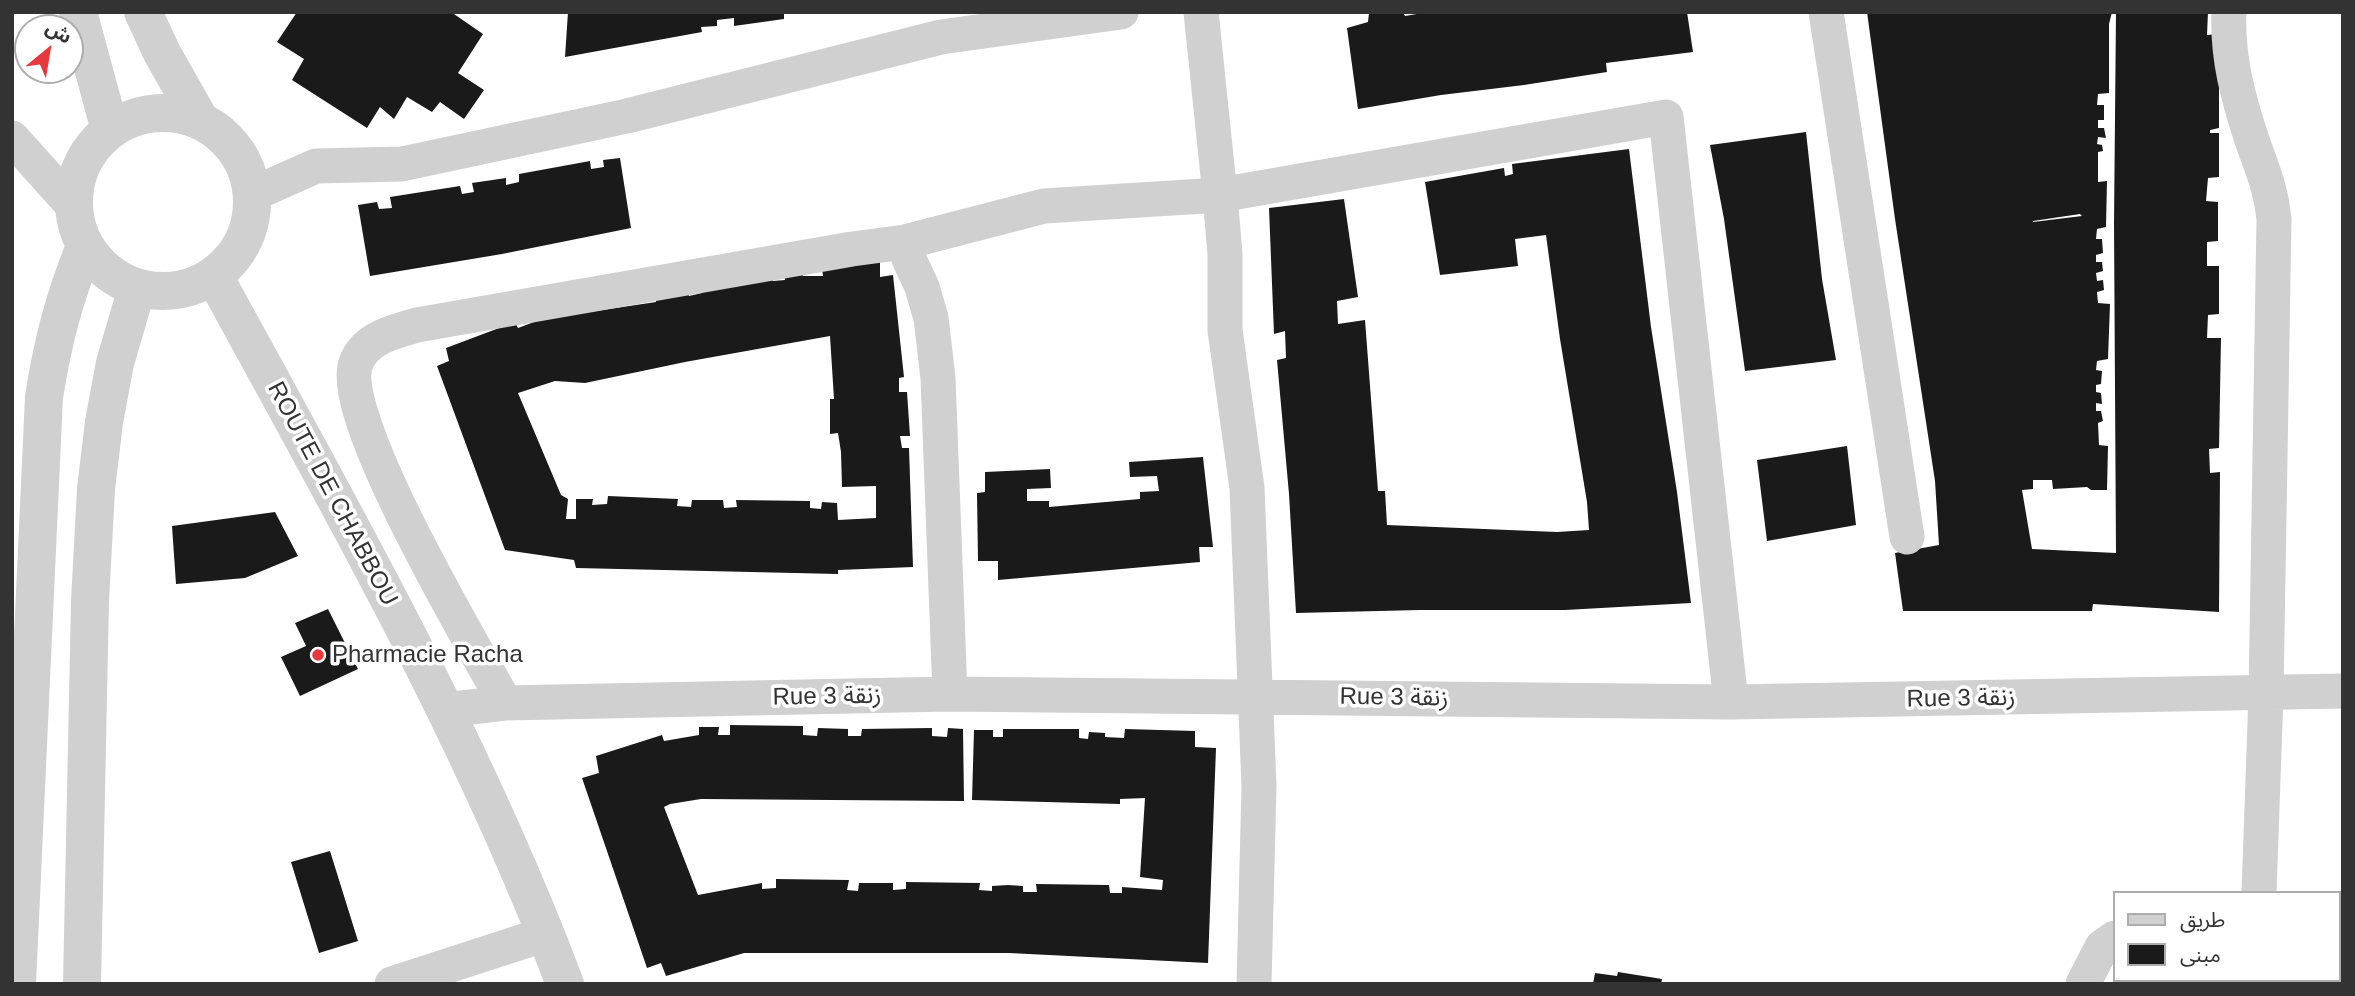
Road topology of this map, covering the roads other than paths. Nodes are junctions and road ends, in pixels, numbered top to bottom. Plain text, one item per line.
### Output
1 (78, 12) edge
2 (144, 12) edge
3 (1121, 12) edge
4 (1200, 12) edge
5 (1826, 12) edge
6 (2229, 12) edge
7 (200, 120) junction
8 (110, 130) junction
9 (12, 138) edge
10 (253, 194) junction
11 (1220, 195) junction
12 (74, 207) junction
13 (905, 242) junction
14 (85, 246) junction
15 (214, 276) junction
16 (137, 288) junction
17 (26, 532) edge
18 (1907, 537) dead end
19 (2343, 691) edge
20 (950, 694) junction
21 (2266, 694) junction
22 (1256, 697) junction
23 (1731, 702) junction
24 (505, 703) junction
25 (445, 710) junction
26 (2259, 891) edge
27 (546, 934) junction
28 (2114, 939) edge
29 (17, 984) edge
30 (82, 984) edge
31 (392, 984) edge
32 (565, 984) edge
33 (1254, 984) edge
34 (2082, 984) edge

1 - 8 street
2 - 7 street
3 - 10 street
4 - 11 street
5 - 18 street
6 - 21 street
7 - 8 street
7 - 10 street
8 - 12 street
9 - 12 street
10 - 15 street
11 - 13 street
11 - 22 street
11 - 23 street
12 - 14 street
13 - 20 street
13 - 24 street
14 - 16 street
14 - 17 street
15 - 16 street
15 - 25 street, ROUTE DE CHABBOU
16 - 30 street
17 - 29 street
19 - 21 street, Rue 3 زنقة
20 - 22 street, Rue 3 زنقة
20 - 24 street, Rue 3 زنقة
21 - 23 street, Rue 3 زنقة
21 - 26 street
22 - 23 street, Rue 3 زنقة
22 - 33 street
24 - 25 street, Rue 3 زنقة
25 - 27 street, ROUTE DE CHABBOU
27 - 31 street
27 - 32 street, ROUTE DE CHABBOU
28 - 34 street

